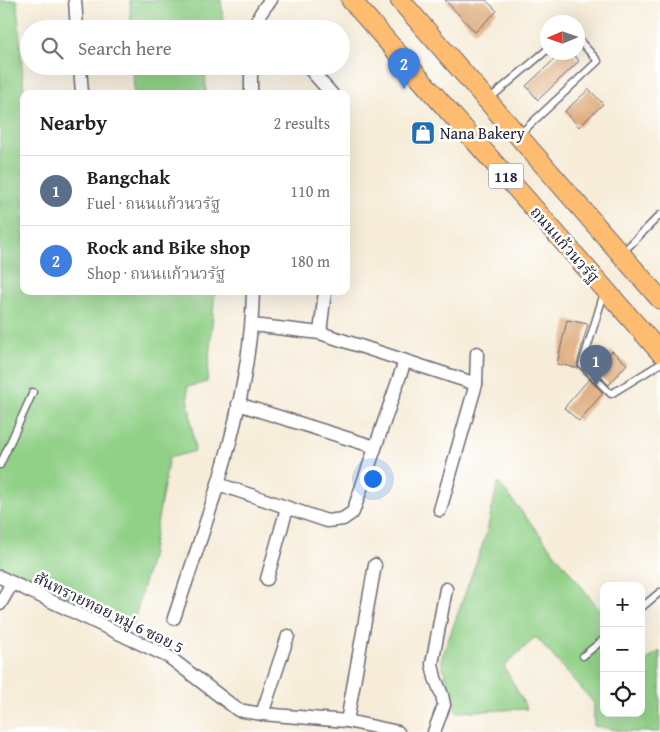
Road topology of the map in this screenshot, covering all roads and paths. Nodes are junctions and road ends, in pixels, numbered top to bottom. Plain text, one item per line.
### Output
1 (75, 0) edge
2 (271, 0) edge
3 (351, 0) edge
4 (400, 0) edge
5 (76, 20) edge
6 (260, 20) edge
7 (585, 47) edge
8 (540, 56) edge
9 (81, 75) edge
10 (251, 75) edge
11 (315, 75) edge
12 (82, 90) edge
13 (251, 90) edge
14 (328, 90) edge
15 (487, 100) junction
16 (519, 136) junction
17 (660, 215) edge
18 (621, 254) junction
19 (605, 290) junction
20 (253, 295) edge
21 (325, 295) edge
22 (660, 299) edge
23 (252, 325) junction
24 (320, 333) junction
25 (660, 352) edge
26 (477, 353) dead end
27 (405, 361) junction
28 (660, 364) edge
29 (476, 384) junction
30 (33, 392) dead end
31 (238, 404) junction
32 (375, 447) junction
33 (0, 465) edge
34 (218, 484) junction
35 (287, 508) junction
36 (440, 510) dead end
37 (375, 565) dead end
38 (6, 580) edge
39 (266, 580) dead end
40 (446, 589) dead end
41 (660, 592) edge
42 (0, 604) edge
43 (645, 605) edge
44 (174, 618) dead end
45 (288, 636) dead end
46 (600, 642) edge
47 (583, 656) dead end
48 (262, 714) junction
49 (347, 721) junction
50 (398, 732) edge
51 (434, 732) edge

1 - 5 street
2 - 6 street
3 - 19 main road, ถนนแก้วนวรัฐ / 118
4 - 15 main road, 118
7 - 16 lane
8 - 15 lane
9 - 12 street
10 - 13 street
11 - 14 street
15 - 16 main road, 118
16 - 18 main road, 118
17 - 18 lane
18 - 22 main road, 118
19 - 25 main road, ถนนแก้วนวรัฐ / 118
19 - 28 lane
20 - 23 street
21 - 24 street
23 - 24 street
23 - 31 street
24 - 27 street
26 - 29 street
27 - 29 street
27 - 32 street
29 - 36 street
30 - 33 lane
31 - 32 street
31 - 34 street
32 - 35 street
34 - 35 street
34 - 44 street
35 - 39 street
37 - 49 street
38 - 42 street
38 - 48 street, สันทรายทอย หมู่ 6 ซอย 5
40 - 51 street
41 - 43 lane
45 - 48 street
46 - 47 lane
48 - 49 street, สันทรายทอย หมู่ 6 ซอย 5
49 - 50 street, สันทรายทอย หมู่ 6 ซอย 5

